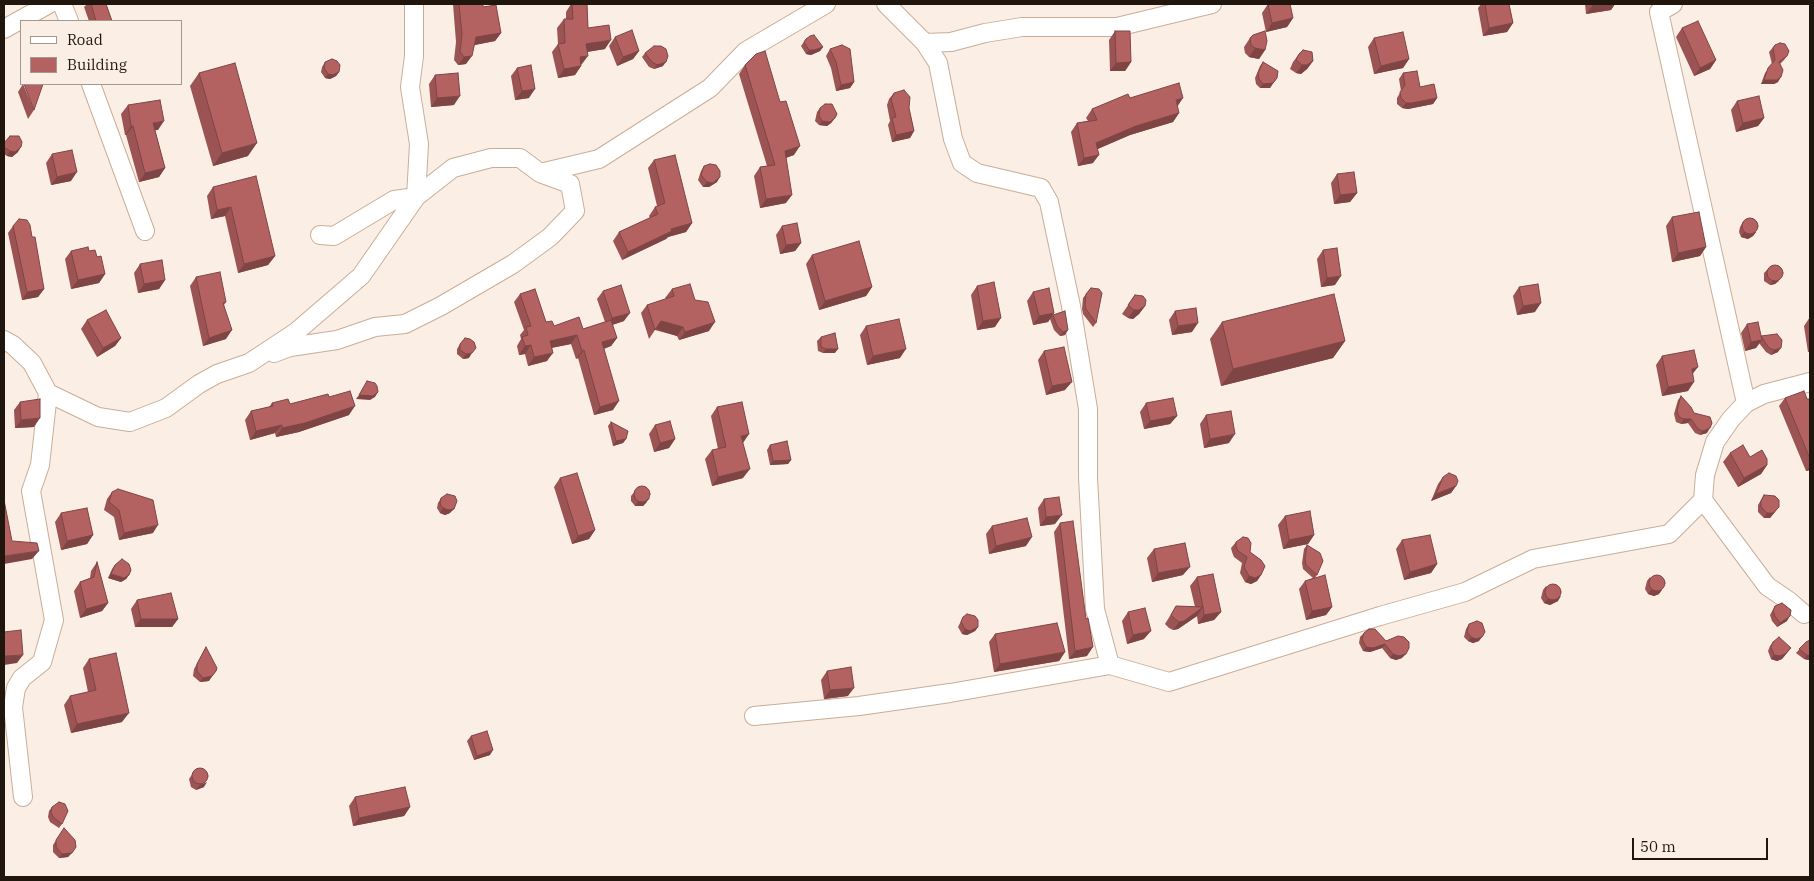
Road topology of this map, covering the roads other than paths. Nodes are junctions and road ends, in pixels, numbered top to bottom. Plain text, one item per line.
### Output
1 (49, 4) edge
2 (62, 4) edge
3 (414, 4) edge
4 (826, 4) edge
5 (886, 4) edge
6 (1212, 4) edge
7 (1673, 4) edge
8 (30, 8) edge
9 (69, 20) edge
10 (4, 29) edge
11 (925, 44) junction
12 (92, 85) edge
13 (540, 173) junction
14 (416, 197) junction
15 (144, 231) dead end
16 (320, 236) dead end
17 (4, 340) edge
18 (249, 363) junction
19 (1810, 382) edge
20 (48, 393) junction
21 (1746, 403) junction
22 (1703, 500) junction
23 (1804, 614) dead end
24 (1110, 665) junction
25 (754, 716) dead end
26 (23, 797) dead end

1 - 8 street
2 - 9 street
3 - 14 street
4 - 13 street
5 - 11 street
6 - 11 street
7 - 21 street
8 - 10 street
11 - 24 street
12 - 15 street
13 - 14 street
13 - 18 street
14 - 16 street
14 - 18 street
17 - 20 street
18 - 20 street
19 - 21 street
20 - 26 street
21 - 22 street
22 - 23 street
22 - 24 street
24 - 25 street

